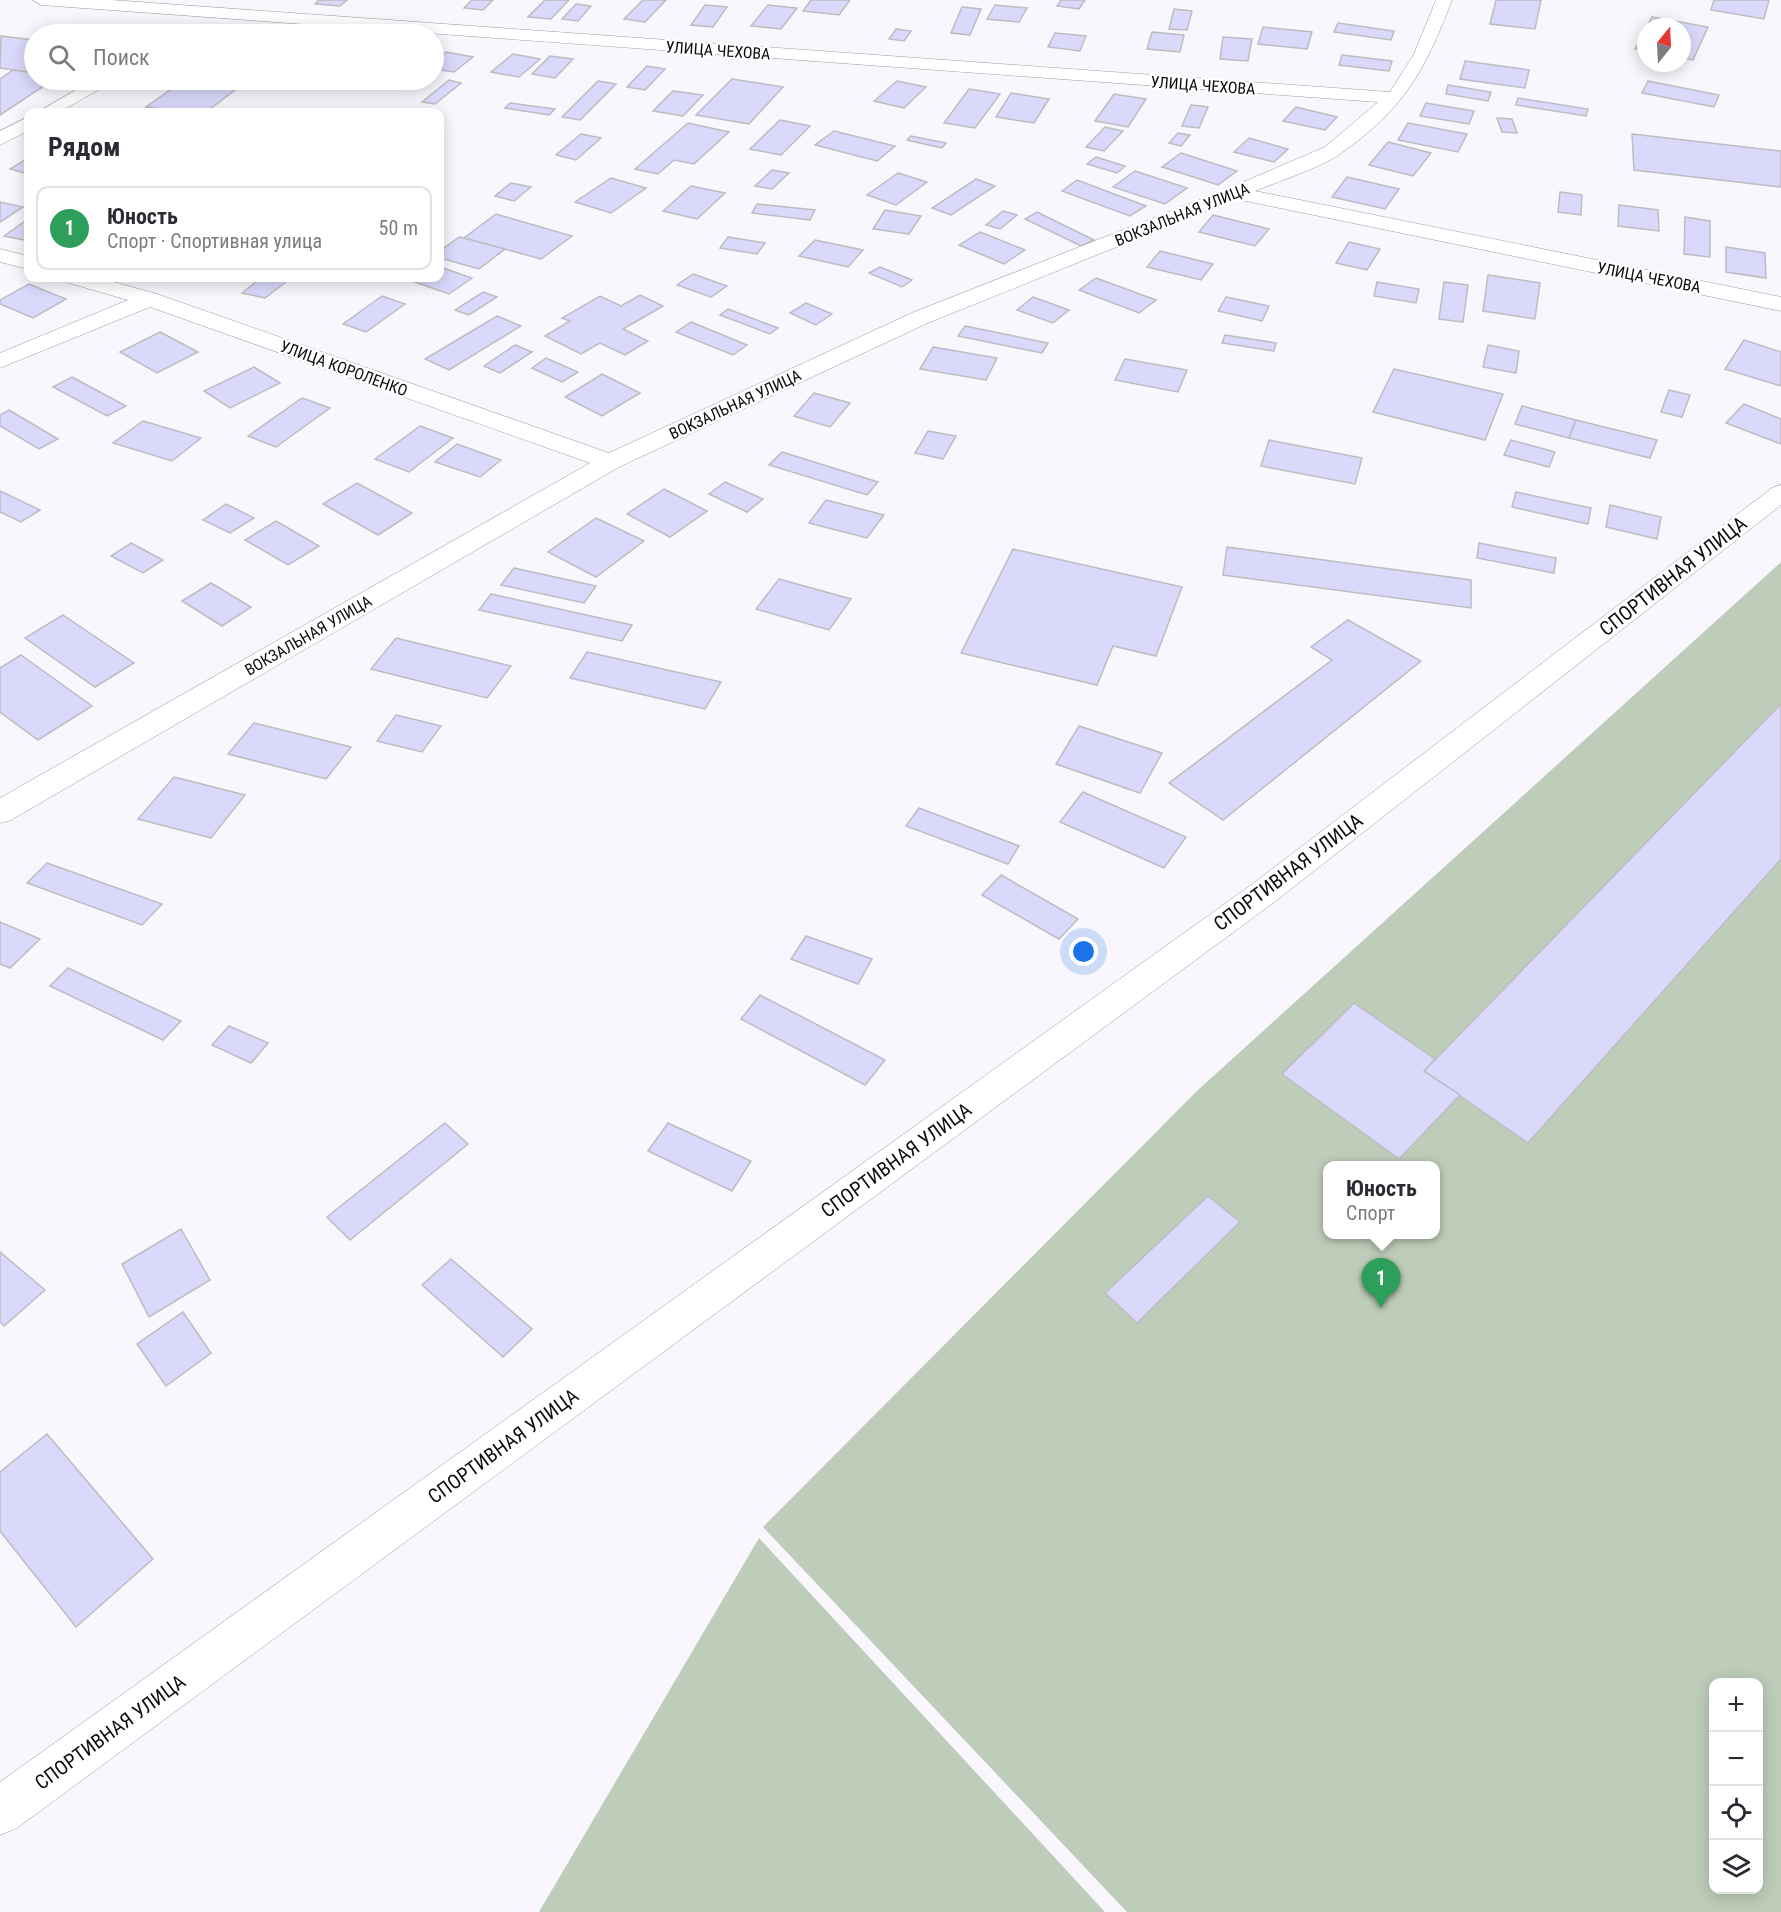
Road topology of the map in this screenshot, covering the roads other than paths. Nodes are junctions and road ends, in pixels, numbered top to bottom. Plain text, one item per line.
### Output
1 (41, 0) edge
2 (240, 0) edge
3 (1444, 0) edge
4 (220, 15) junction
5 (204, 24) edge
6 (347, 24) edge
7 (444, 31) edge
8 (87, 90) edge
9 (1395, 98) junction
10 (54, 108) edge
11 (24, 125) edge
12 (0, 139) edge
13 (1234, 193) junction
14 (0, 255) edge
15 (24, 262) edge
16 (91, 282) edge
17 (149, 298) junction
18 (1781, 304) edge
19 (0, 361) edge
20 (610, 462) junction
21 (1781, 493) edge
22 (0, 812) edge
23 (0, 1811) edge

1 - 4 street, УЛИЦА ЧЕХОВА
2 - 4 street
3 - 9 street, ВОКЗАЛЬНАЯ УЛИЦА
4 - 5 street
4 - 6 street, УЛИЦА ЧЕХОВА
7 - 9 street, УЛИЦА ЧЕХОВА
8 - 10 street
9 - 13 street, ВОКЗАЛЬНАЯ УЛИЦА
11 - 12 street
13 - 18 street, УЛИЦА ЧЕХОВА
13 - 20 street, ВОКЗАЛЬНАЯ УЛИЦА
14 - 15 street
16 - 17 street, УЛИЦА КОРОЛЕНКО
17 - 19 street
17 - 20 street, УЛИЦА КОРОЛЕНКО
20 - 22 street, ВОКЗАЛЬНАЯ УЛИЦА
21 - 23 street, СПОРТИВНАЯ УЛИЦА

